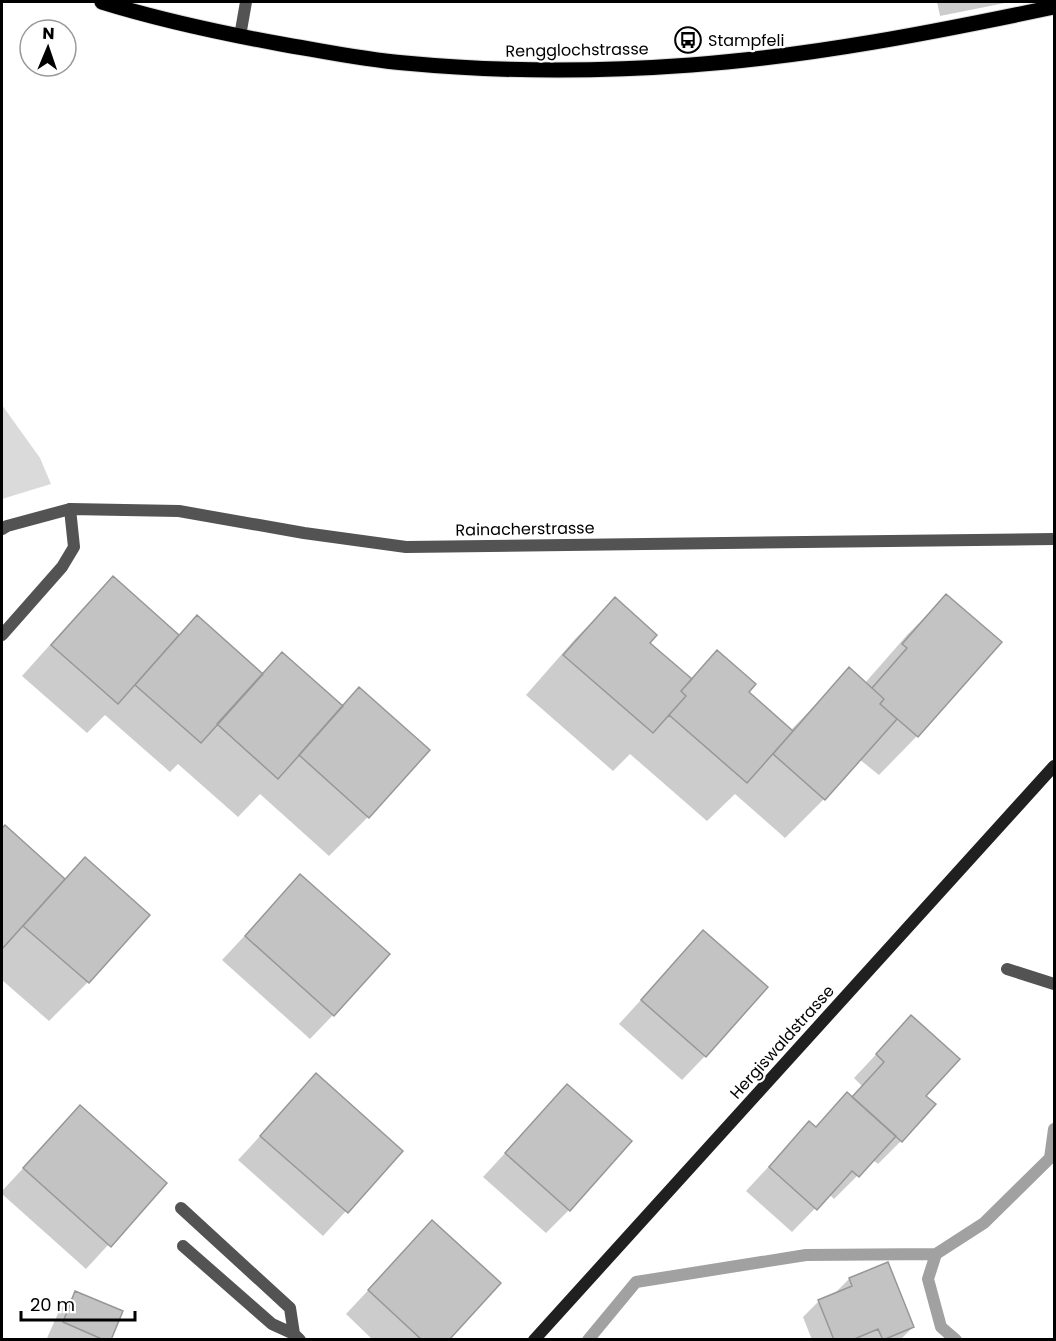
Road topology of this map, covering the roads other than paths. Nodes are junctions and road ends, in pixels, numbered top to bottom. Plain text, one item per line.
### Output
1 (102, 2) edge
2 (246, 2) edge
3 (1054, 7) edge
4 (240, 36) junction
5 (70, 509) junction
6 (2, 529) edge
7 (1054, 539) edge
8 (2, 634) edge
9 (1054, 766) edge
10 (1007, 969) dead end
11 (1053, 983) edge
12 (181, 1208) dead end
13 (183, 1246) dead end
14 (297, 1337) edge
15 (534, 1340) edge

1 - 4 main road, Rengglochstrasse
2 - 4 street
3 - 4 main road, Rengglochstrasse
5 - 6 street, Rainacherstrasse
5 - 7 street, Rainacherstrasse
5 - 8 street
9 - 15 street, Hergiswaldstrasse
10 - 11 street
12 - 14 street
13 - 14 street

